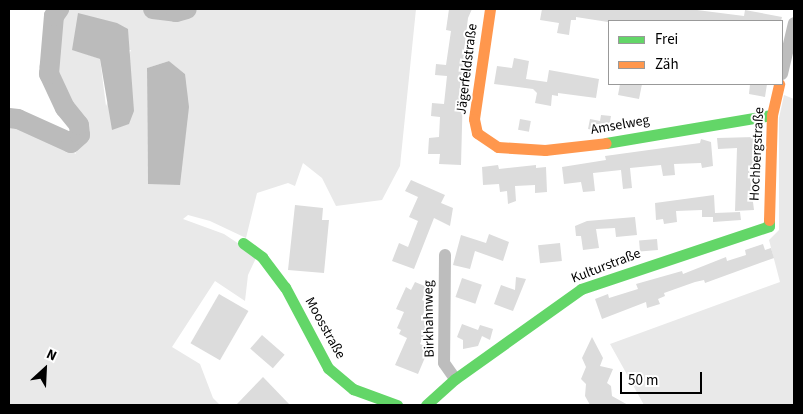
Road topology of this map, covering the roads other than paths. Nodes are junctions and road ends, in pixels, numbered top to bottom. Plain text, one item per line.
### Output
1 (490, 9) edge
2 (794, 23) edge
3 (783, 70) edge
4 (779, 85) edge
5 (772, 115) junction
6 (478, 133) joint
7 (769, 226) joint
8 (244, 243) dead end
9 (445, 255) dead end
10 (455, 379) junction
11 (397, 405) edge
12 (426, 405) edge

1 - 6 street, Jägerfeldstraße
2 - 3 street
4 - 5 street, Hochbergstraße
5 - 6 street, Amselweg
5 - 7 street, Hochbergstraße
7 - 10 street, Kulturstraße
8 - 11 street, Moosstraße
9 - 10 street, Birkhahnweg
10 - 12 street, Kulturstraße

